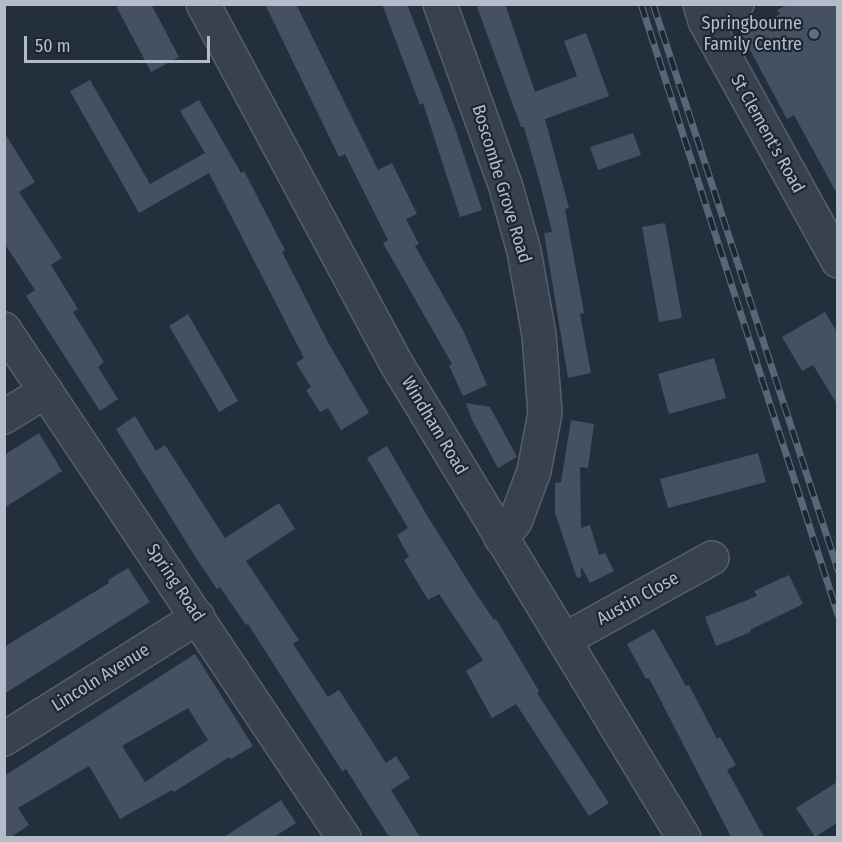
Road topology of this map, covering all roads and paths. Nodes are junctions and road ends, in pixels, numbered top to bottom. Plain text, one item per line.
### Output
1 (203, 4) edge
2 (440, 4) edge
3 (736, 4) edge
4 (702, 13) edge
5 (837, 261) edge
6 (4, 329) edge
7 (46, 391) junction
8 (4, 417) edge
9 (501, 538) junction
10 (712, 558) dead end
11 (198, 617) junction
12 (564, 640) junction
13 (4, 739) edge
14 (344, 837) edge
15 (684, 837) edge

1 - 9 street, Windham Road
2 - 9 street, Boscombe Grove Road
3 - 4 street
4 - 5 street, St Clement's Road
6 - 7 street, Spring Road
7 - 8 street
7 - 11 street, Spring Road
9 - 12 street, Windham Road
10 - 12 street, Austin Close
11 - 13 street, Lincoln Avenue
11 - 14 street, Spring Road
12 - 15 street, Windham Road

